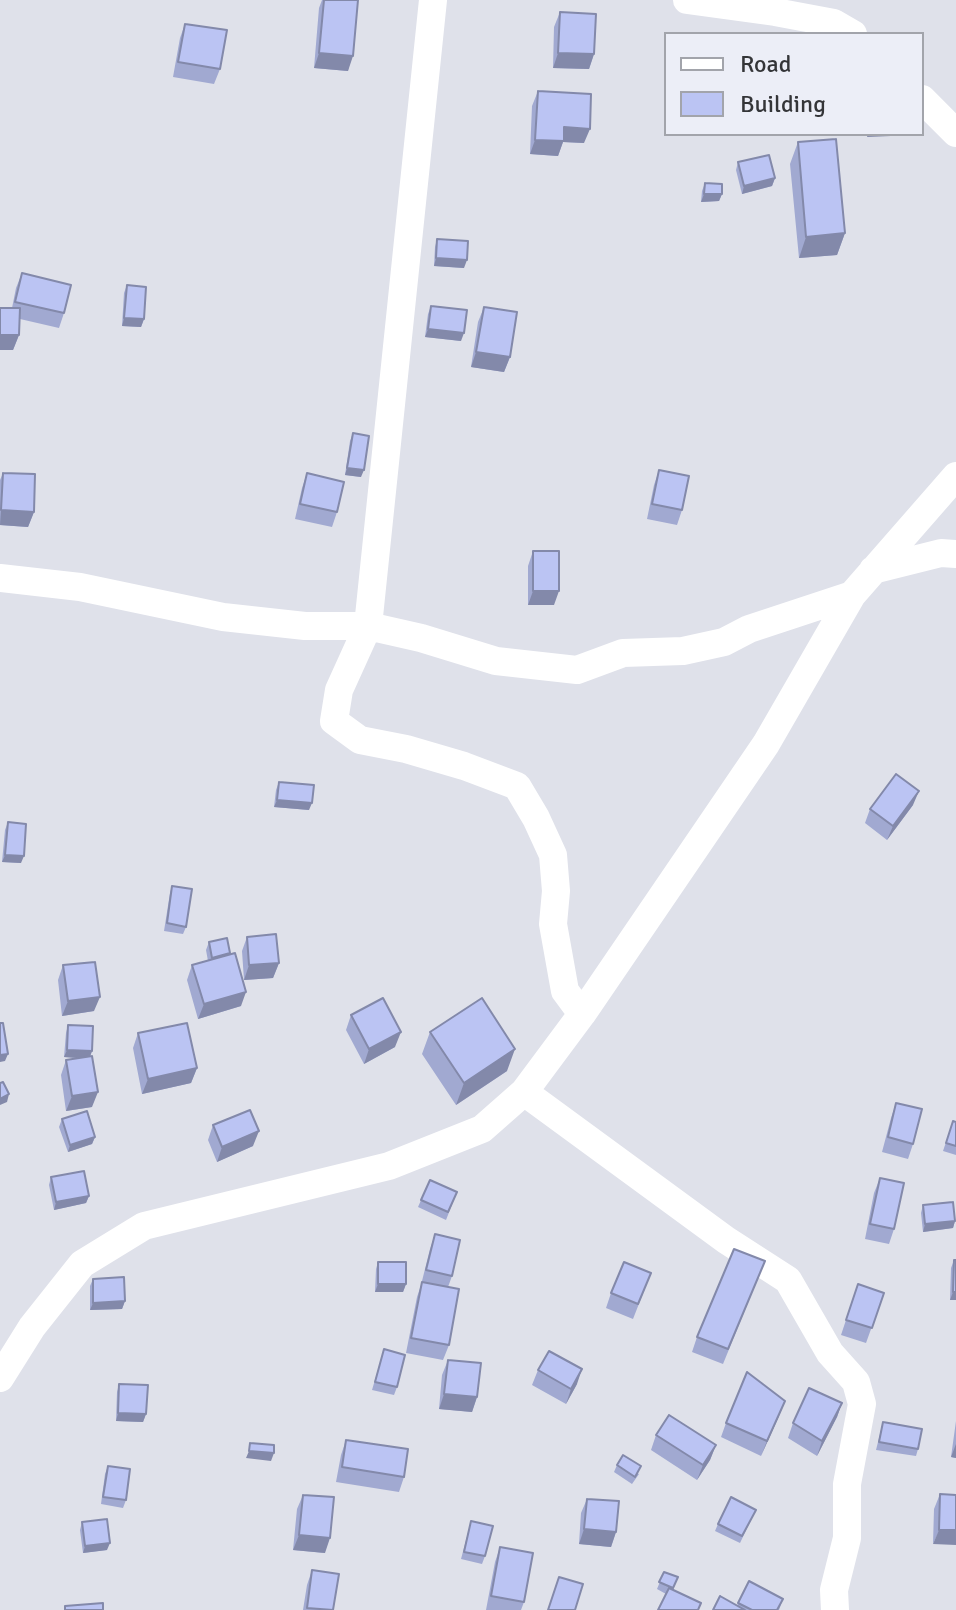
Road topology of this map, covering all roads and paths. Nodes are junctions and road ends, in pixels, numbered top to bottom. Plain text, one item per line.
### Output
1 (433, 0) edge
2 (704, 1) edge
3 (850, 32) edge
4 (924, 101) edge
5 (956, 133) edge
6 (956, 476) edge
7 (956, 554) edge
8 (873, 570) junction
9 (0, 578) edge
10 (852, 595) junction
11 (368, 626) junction
12 (582, 1014) junction
13 (524, 1092) junction
14 (9, 1344) edge
15 (0, 1378) edge
16 (835, 1610) edge

1 - 11 street
2 - 3 street
4 - 5 street
6 - 8 street
7 - 8 street
8 - 10 street
9 - 11 street
10 - 11 street
10 - 12 street
11 - 12 street
12 - 13 street
13 - 14 street
13 - 16 street
14 - 15 street

